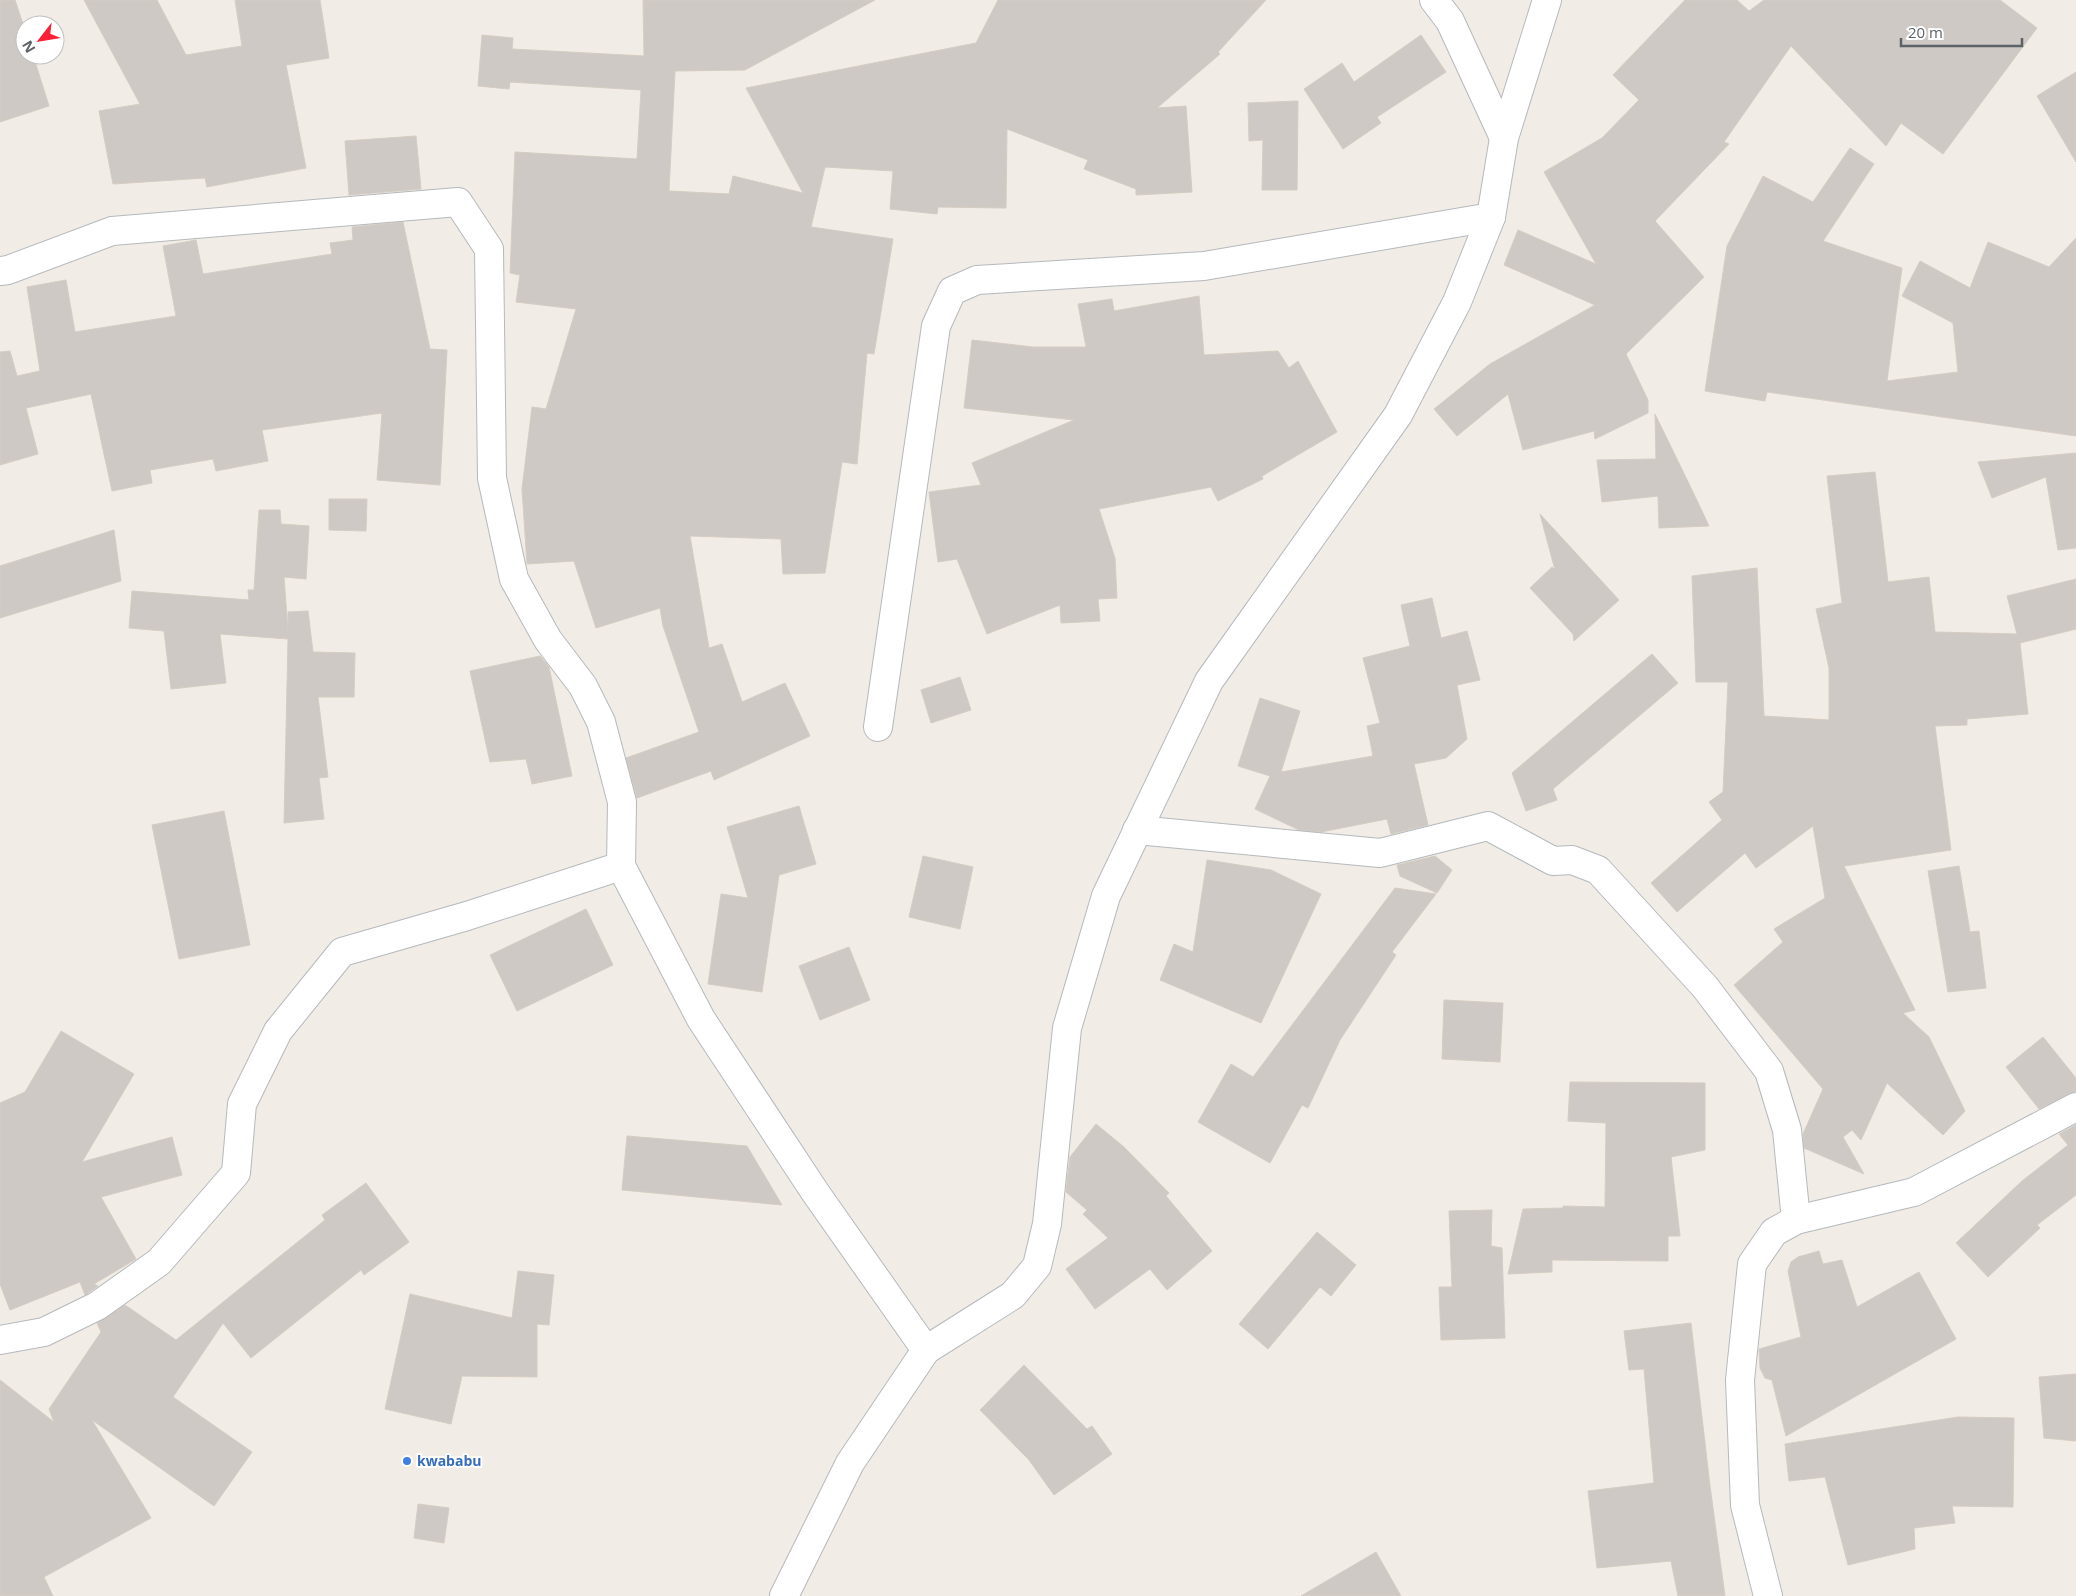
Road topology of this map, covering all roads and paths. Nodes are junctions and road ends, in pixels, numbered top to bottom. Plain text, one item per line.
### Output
1 (1434, 0) edge
2 (1547, 0) edge
3 (1504, 138) junction
4 (1491, 217) junction
5 (0, 270) edge
6 (878, 727) dead end
7 (1137, 830) junction
8 (620, 866) junction
9 (2076, 1107) edge
10 (1796, 1220) junction
11 (0, 1340) edge
12 (926, 1350) junction
13 (784, 1596) edge
14 (1768, 1596) edge

1 - 3 street
2 - 3 street
3 - 4 street
4 - 6 street
4 - 7 street
5 - 8 street
7 - 10 street
7 - 12 street
8 - 11 street
8 - 12 street
9 - 10 street
10 - 14 street
12 - 13 street

